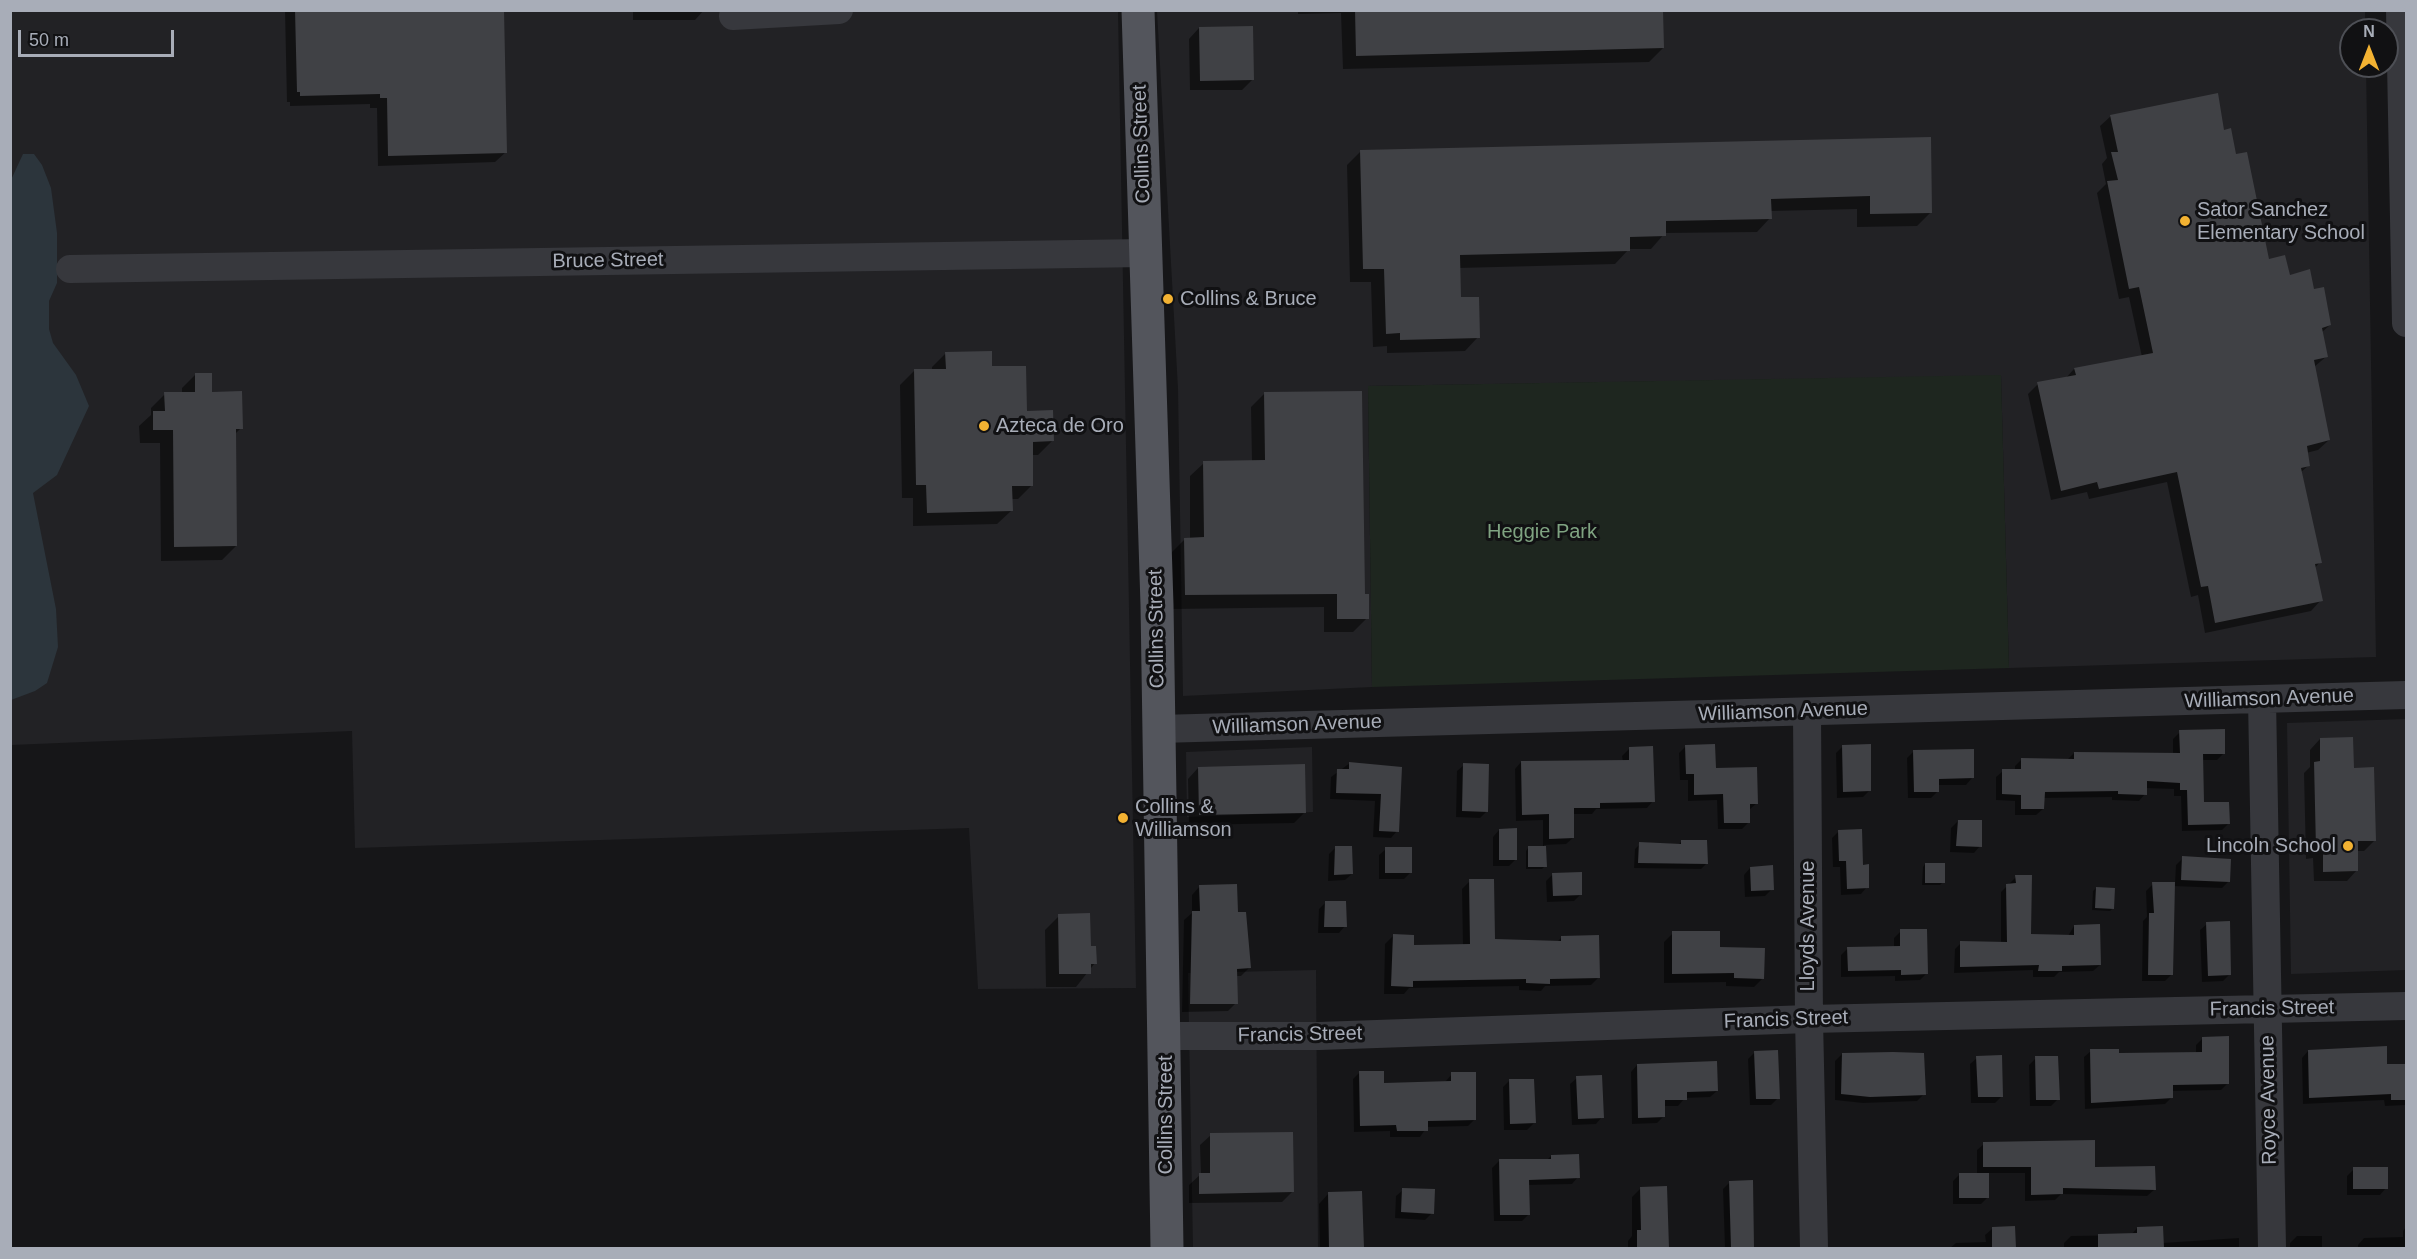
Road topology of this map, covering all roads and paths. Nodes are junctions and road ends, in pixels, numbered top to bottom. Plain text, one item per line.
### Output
1 (839, 10) edge
2 (1138, 10) edge
3 (2400, 10) edge
4 (733, 16) dead end
5 (2405, 181) edge
6 (1145, 253) junction
7 (70, 269) dead end
8 (2406, 323) edge
9 (2406, 695) edge
10 (2262, 699) junction
11 (1807, 712) junction
12 (1159, 729) junction
13 (2406, 1006) edge
14 (2268, 1010) junction
15 (1809, 1019) junction
16 (1165, 1036) junction
17 (1167, 1248) edge
18 (1814, 1248) edge
19 (2272, 1248) edge

1 - 4 street
2 - 6 main road, Collins Street
3 - 5 street
5 - 8 street
6 - 7 street, Bruce Street
6 - 12 main road, Collins Street
9 - 10 street, Williamson Avenue
10 - 11 street, Williamson Avenue
10 - 14 street, Royce Avenue
11 - 12 street, Williamson Avenue
11 - 15 street, Lloyds Avenue
12 - 16 main road, Collins Street
13 - 14 street, Francis Street
14 - 15 street, Francis Street
14 - 19 street, Royce Avenue
15 - 16 street, Francis Street
15 - 18 street, Lloyds Avenue
16 - 17 main road, Collins Street

